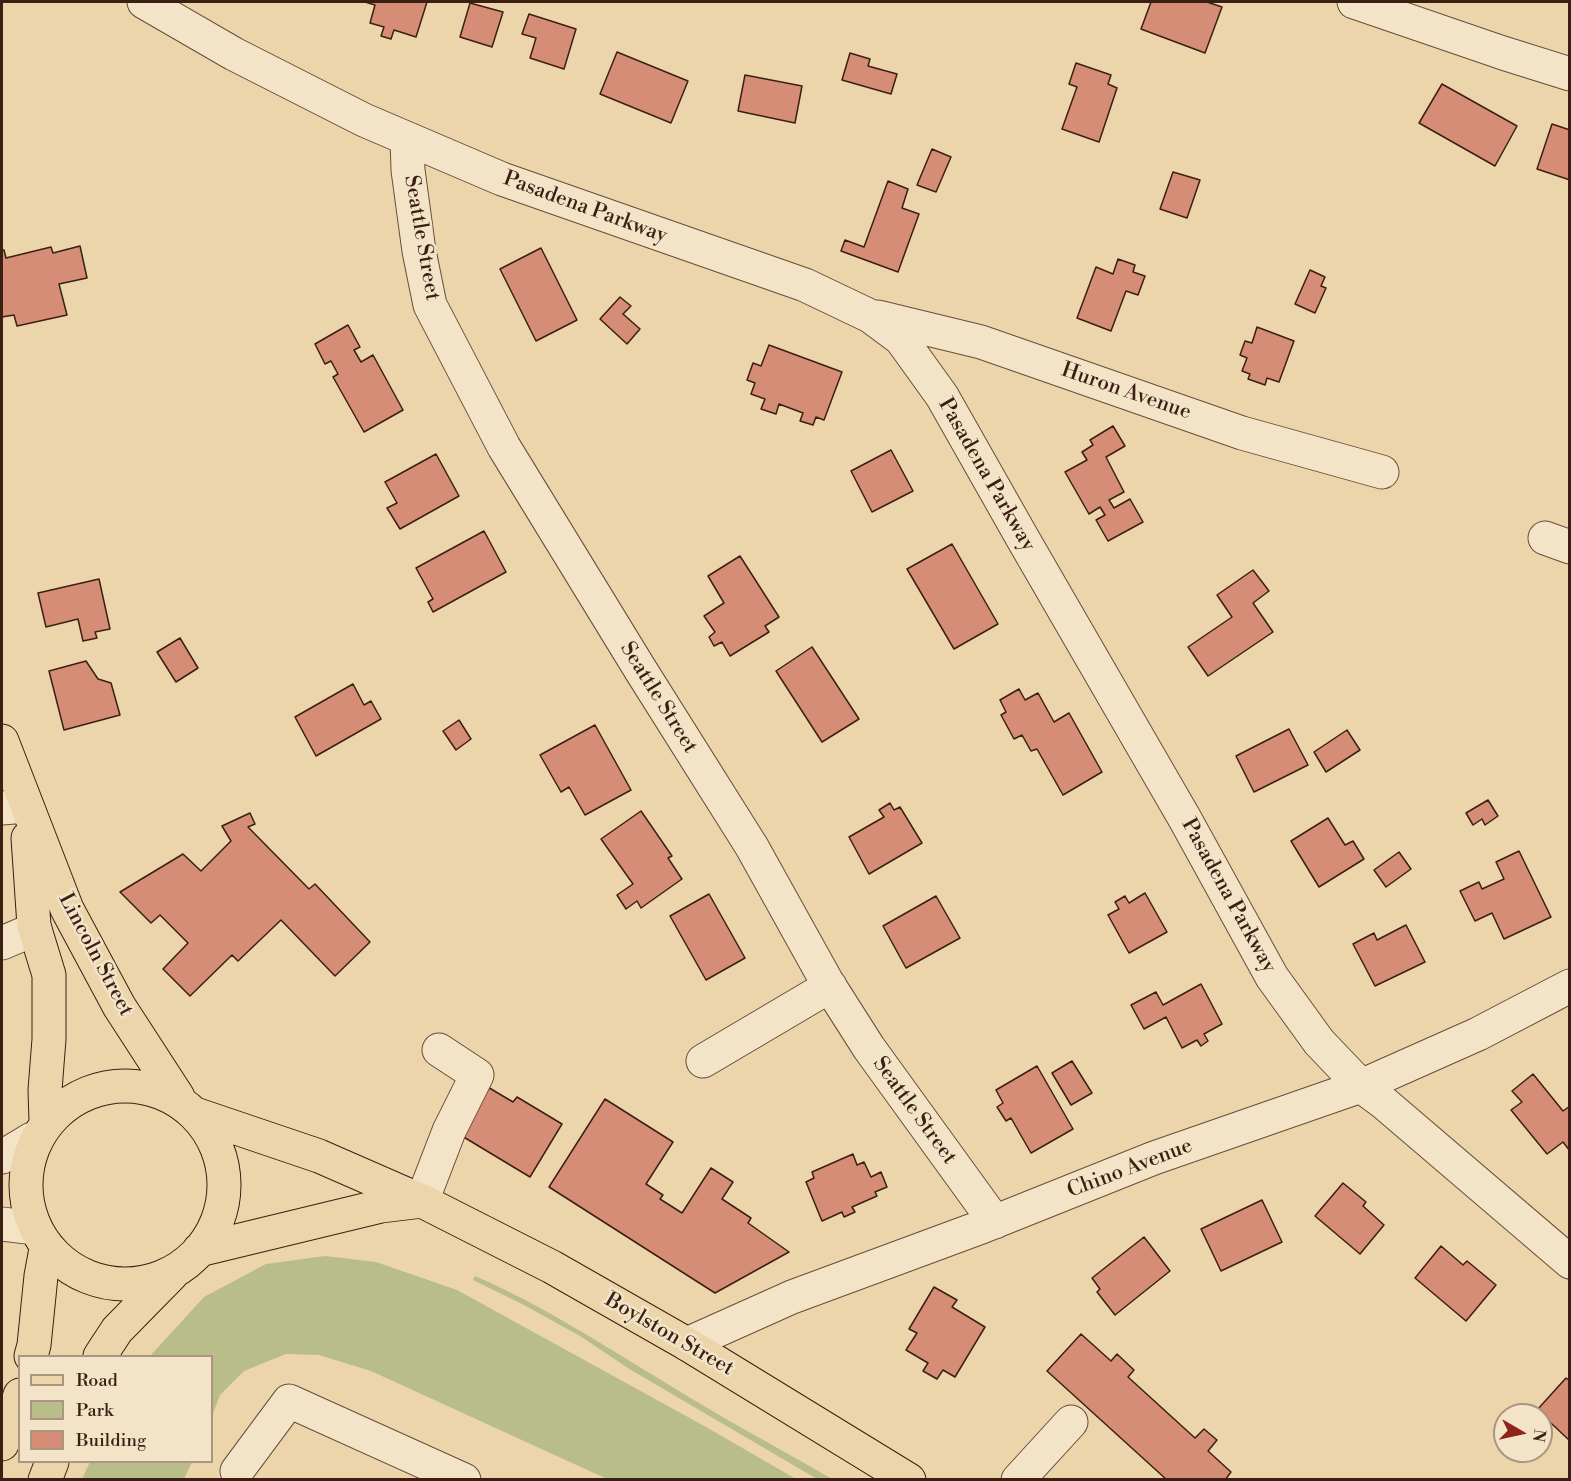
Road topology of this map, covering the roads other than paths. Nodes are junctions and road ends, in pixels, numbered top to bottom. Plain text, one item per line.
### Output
1 (144, 2) edge
2 (1354, 2) edge
3 (1569, 74) edge
4 (407, 139) junction
5 (870, 316) junction
6 (1382, 472) dead end
7 (2, 741) edge
8 (14, 807) edge
9 (35, 929) junction
10 (2, 943) edge
11 (830, 986) junction
12 (1569, 986) edge
13 (439, 1050) dead end
14 (702, 1061) dead end
15 (1361, 1086) junction
16 (187, 1106) junction
17 (39, 1130) junction
18 (2, 1157) edge
19 (422, 1201) junction
20 (995, 1222) junction
21 (2, 1224) edge
22 (40, 1238) junction
23 (191, 1257) junction
24 (1569, 1262) edge
25 (687, 1344) junction
26 (30, 1355) edge
27 (101, 1355) edge
28 (18, 1402) edge
29 (1071, 1422) dead end
30 (3, 1437) edge
31 (51, 1463) edge
32 (241, 1477) edge
33 (45, 1479) edge
34 (464, 1479) edge
35 (909, 1479) edge
36 (1018, 1479) edge

1 - 4 street, Pasadena Parkway
2 - 3 street
4 - 5 street, Pasadena Parkway
4 - 11 street, Seattle Street
5 - 6 street, Huron Avenue
5 - 15 street, Pasadena Parkway
7 - 8 main road, Lincoln Street
8 - 9 main road, Lincoln Street
8 - 16 main road, Lincoln Street
9 - 10 street
9 - 17 main road, Lincoln Street
11 - 14 street
11 - 20 street, Seattle Street
12 - 15 street, Chino Avenue
13 - 19 street
15 - 20 street, Chino Avenue
15 - 24 street, Pasadena Parkway
16 - 17 main road
16 - 19 main road, Boylston Street
16 - 23 main road
17 - 18 street
17 - 22 main road
19 - 23 main road
19 - 25 main road, Boylston Street
20 - 25 street, Chino Avenue
21 - 22 street
22 - 23 main road
22 - 26 main road
23 - 27 main road
25 - 35 main road, Boylston Street
28 - 30 main road
29 - 36 street
31 - 33 main road
32 - 34 street

